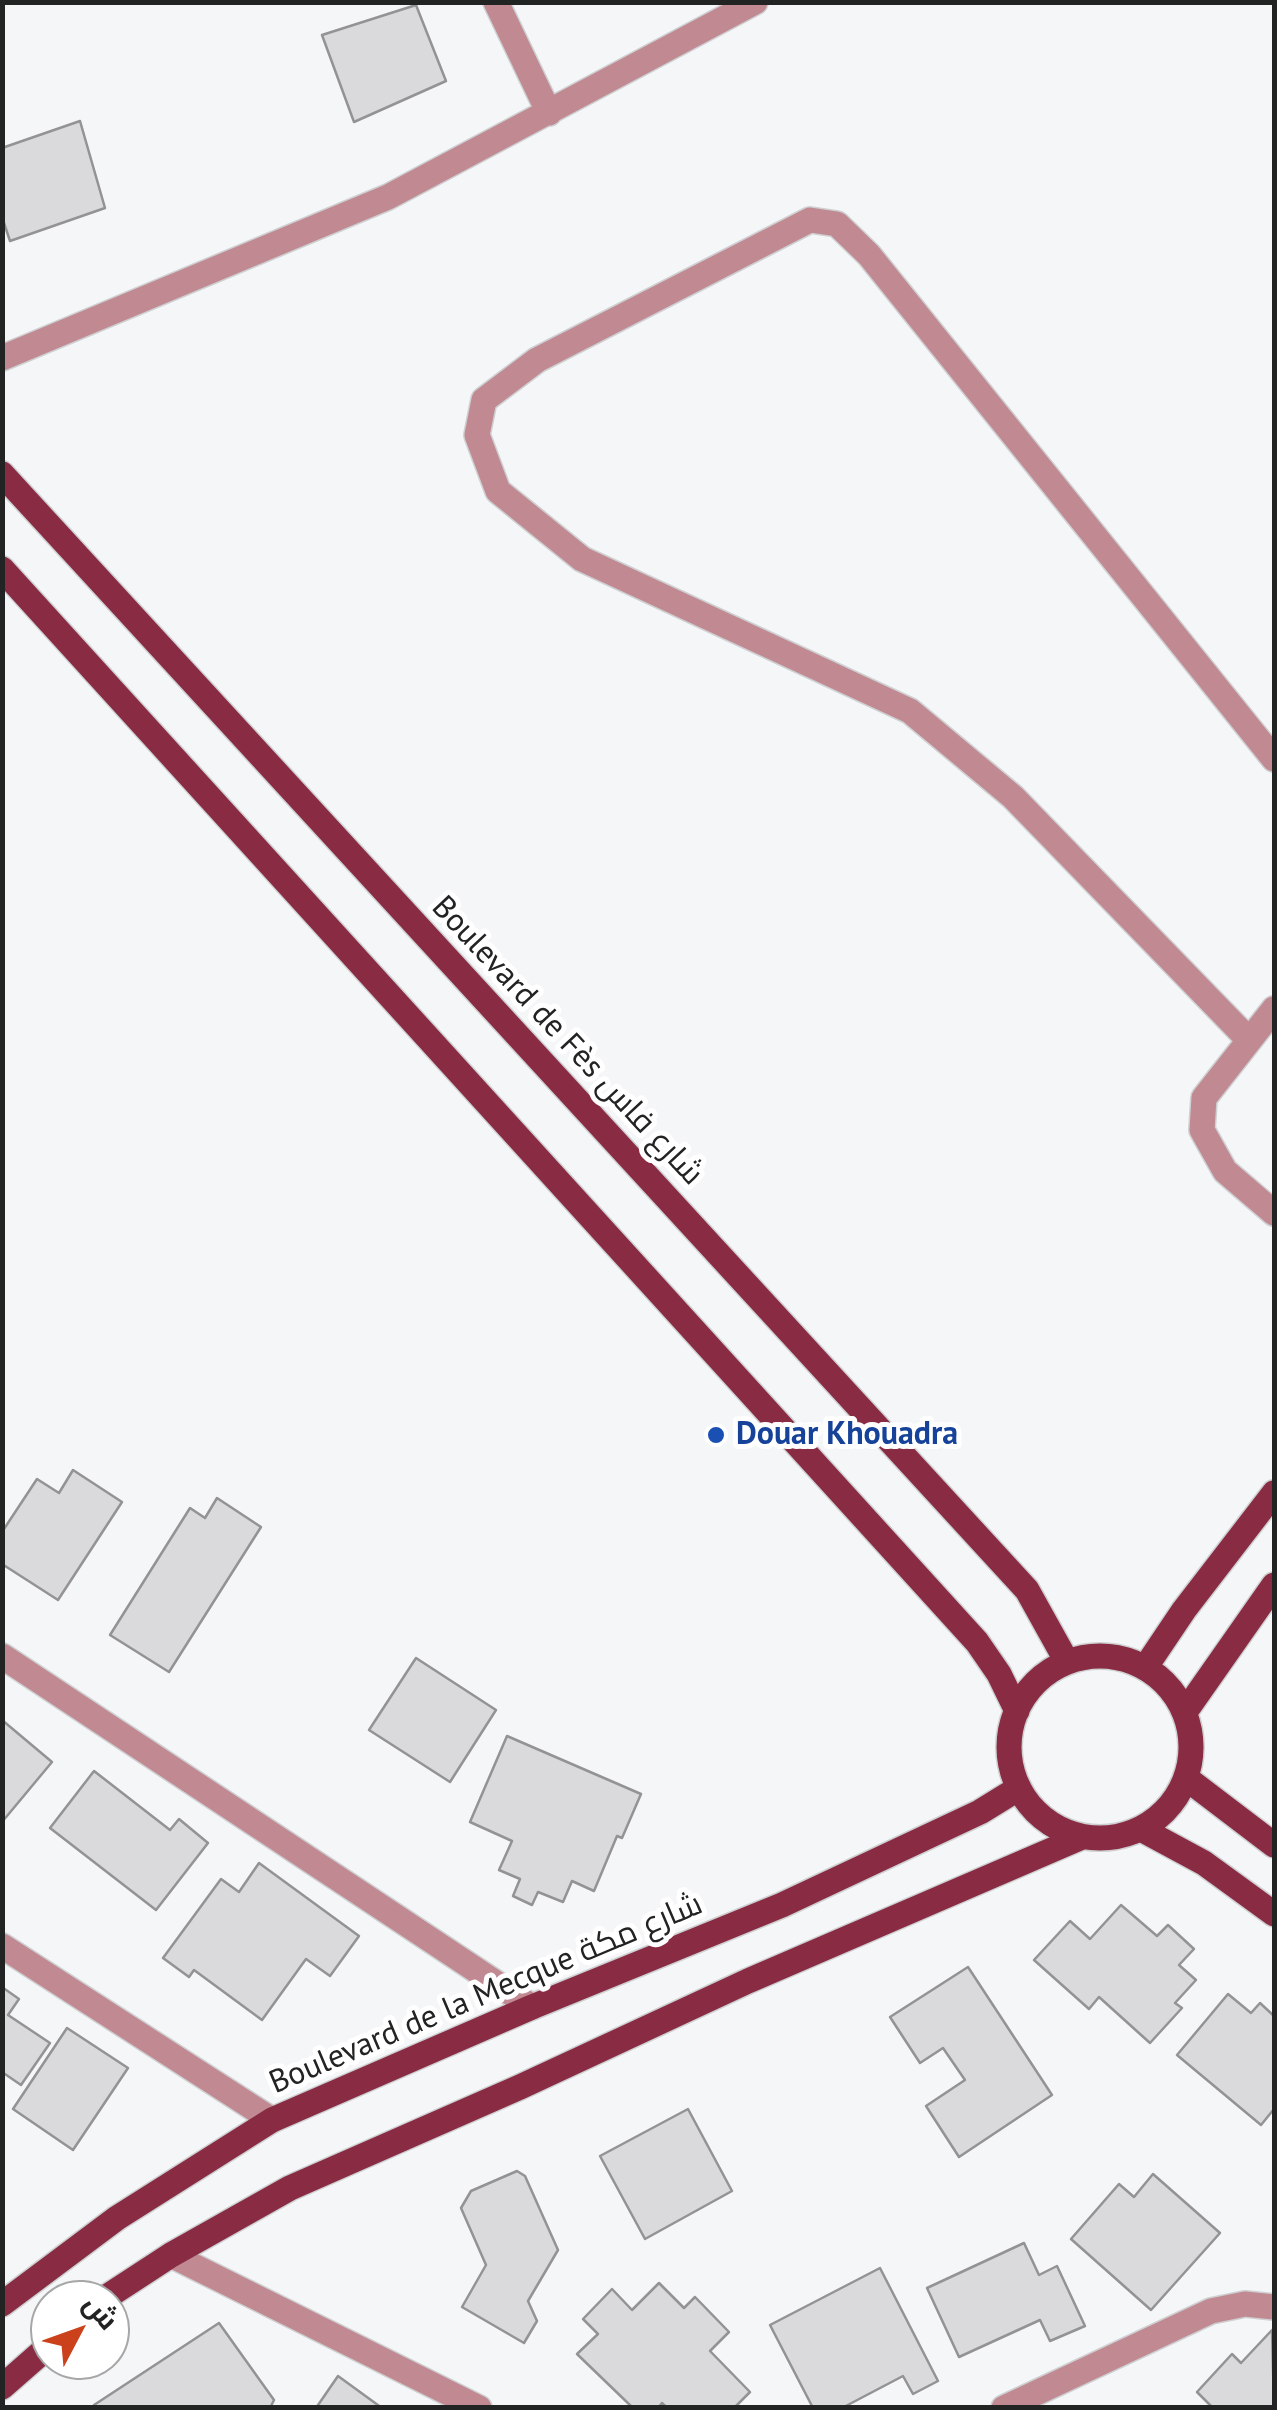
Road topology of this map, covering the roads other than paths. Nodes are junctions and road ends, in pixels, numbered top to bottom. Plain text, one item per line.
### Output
1 (496, 2) edge
2 (755, 2) edge
3 (549, 114) junction
4 (2, 358) edge
5 (2, 474) edge
6 (2, 570) edge
7 (1274, 759) edge
8 (1274, 1009) edge
9 (1249, 1040) junction
10 (1274, 1213) edge
11 (1274, 1494) edge
12 (1274, 1585) edge
13 (2, 1656) edge
14 (1068, 1662) junction
15 (1145, 1668) junction
16 (1017, 1711) junction
17 (1185, 1712) junction
18 (1186, 1778) junction
19 (1019, 1788) junction
20 (1141, 1829) junction
21 (1082, 1837) junction
22 (1274, 1845) edge
23 (1274, 1914) edge
24 (2, 1946) edge
25 (532, 2007) junction
26 (272, 2120) junction
27 (171, 2255) junction
28 (130, 2282) edge
29 (2, 2304) edge
30 (1274, 2307) edge
31 (30, 2362) edge
32 (2, 2387) edge
33 (479, 2408) edge
34 (1004, 2408) edge

1 - 3 street
2 - 3 street
3 - 4 street
5 - 14 main road, Boulevard de Fès شارع فاس
6 - 16 main road
7 - 9 street
8 - 9 street
9 - 10 street
11 - 15 main road
12 - 17 main road
13 - 25 street
14 - 15 main road
14 - 16 main road
15 - 17 main road
16 - 19 main road
17 - 18 main road
18 - 20 main road
18 - 22 main road
19 - 21 main road
19 - 25 main road, Boulevard de la Mecque شارع مكة
20 - 21 main road
20 - 23 main road
21 - 27 main road
24 - 26 street
25 - 26 main road, Boulevard de la Mecque شارع مكة
26 - 29 main road, Boulevard de la Mecque شارع مكة
27 - 28 main road
27 - 33 street
30 - 34 street
31 - 32 main road

